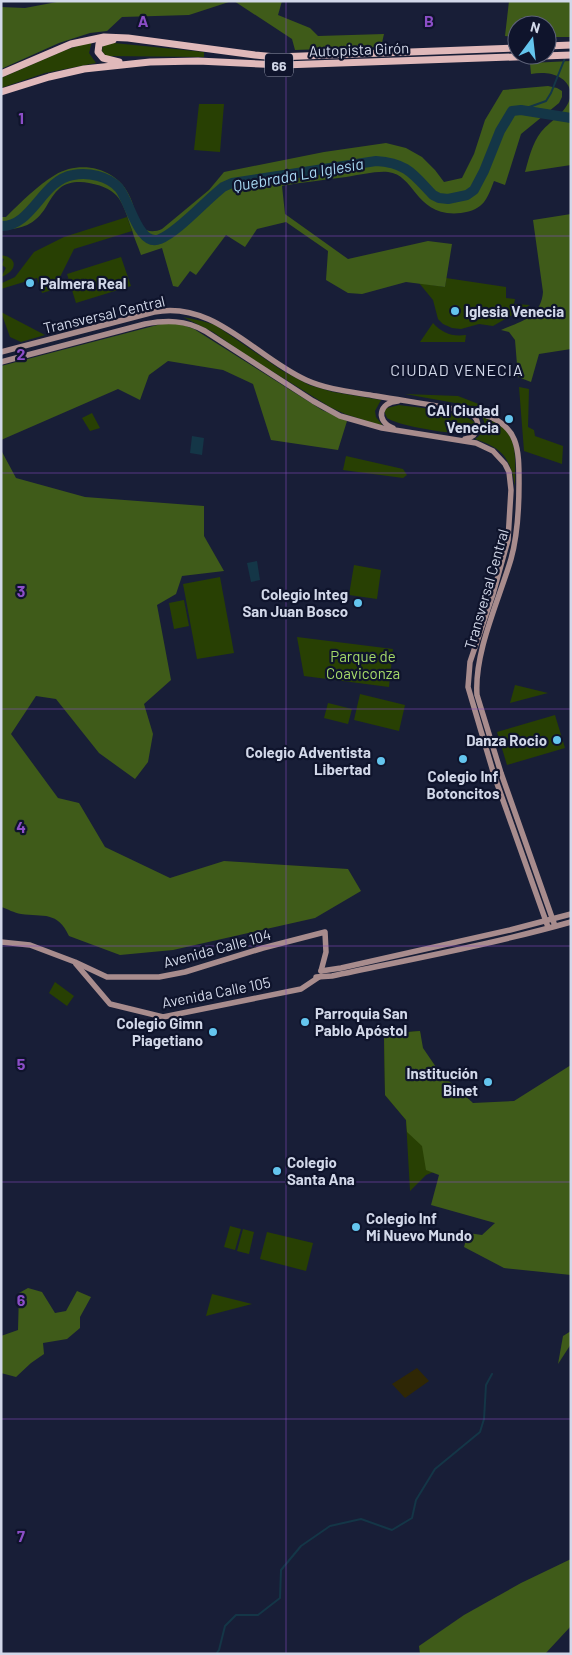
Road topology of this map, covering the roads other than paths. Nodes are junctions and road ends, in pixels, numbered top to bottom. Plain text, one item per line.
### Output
1 (128, 38) junction
2 (507, 48) edge
3 (571, 55) edge
4 (126, 64) junction
5 (1, 74) edge
6 (1, 92) edge
7 (1, 352) edge
8 (1, 362) edge
9 (407, 401) junction
10 (461, 410) junction
11 (402, 431) junction
12 (452, 439) junction
13 (571, 914) edge
14 (554, 922) junction
15 (571, 922) edge
16 (547, 924) junction
17 (1, 942) edge
18 (326, 952) junction
19 (75, 962) junction
20 (337, 968) junction
21 (319, 975) junction

1 - 2 highway, Autopista Girón / 66
1 - 4 highway
1 - 5 highway, Autopista Girón / 66
3 - 4 highway, Autopista Girón / 66
4 - 6 highway, Autopista Girón / 66
7 - 9 main road, Transversal Central
8 - 11 main road, Transversal Central
9 - 10 main road, Transversal Central
9 - 11 main road
10 - 12 main road
10 - 14 main road, Transversal Central
11 - 12 main road, Transversal Central
12 - 16 main road, Transversal Central
13 - 14 main road, Avenida Calle 105
14 - 15 main road, Avenida Calle 105
14 - 16 main road, Avenida Calle 105
16 - 20 main road, Avenida Calle 105
16 - 21 main road, Avenida Calle 105
17 - 19 main road, Avenida Calle 104
18 - 19 main road, Avenida Calle 104
18 - 20 main road
18 - 21 main road
19 - 21 main road, Avenida Calle 105
20 - 21 main road, Avenida Calle 105

